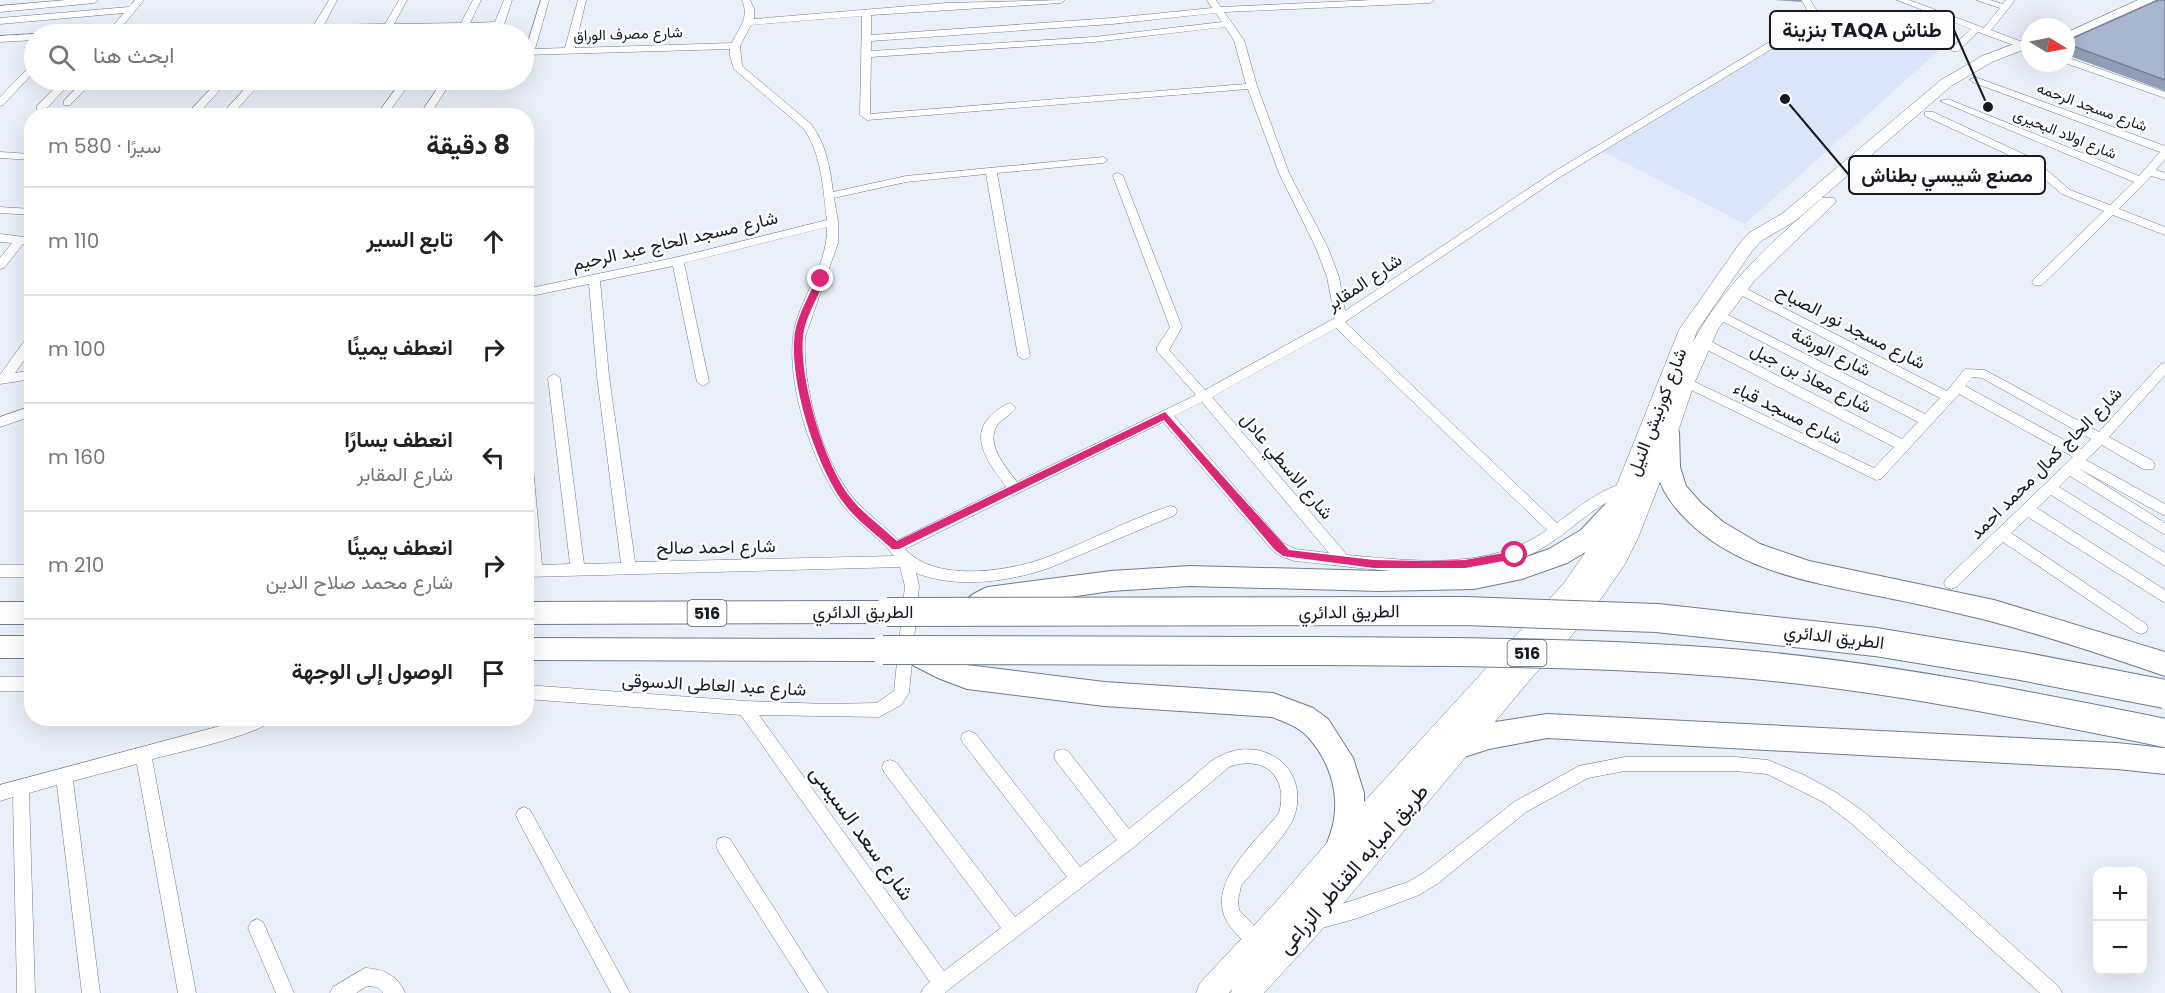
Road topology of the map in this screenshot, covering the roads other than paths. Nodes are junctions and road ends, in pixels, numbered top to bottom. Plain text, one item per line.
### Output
1 (94, 0) edge
2 (140, 0) edge
3 (333, 0) edge
4 (403, 0) edge
5 (477, 0) edge
6 (508, 0) edge
7 (545, 0) edge
8 (582, 0) edge
9 (746, 0) edge
10 (1061, 0) edge
11 (1211, 0) edge
12 (1430, 0) edge
13 (1806, 0) edge
14 (1901, 0) edge
15 (1980, 0) edge
16 (2127, 0) edge
17 (2149, 0) edge
18 (80, 1) edge
19 (2009, 4) edge
20 (0, 9) edge
21 (131, 10) junction
22 (1219, 10) junction
23 (867, 12) junction
24 (0, 21) edge
25 (750, 22) junction
26 (2075, 23) edge
27 (120, 24) edge
28 (320, 24) edge
29 (390, 24) edge
30 (465, 24) edge
31 (499, 24) edge
32 (1229, 24) junction
33 (1982, 29) junction
34 (534, 30) edge
35 (2075, 34) edge
36 (16, 38) junction
37 (24, 38) edge
38 (867, 38) junction
39 (0, 39) edge
40 (2021, 44) edge
41 (734, 46) junction
42 (1955, 49) dead end
43 (2021, 49) edge
44 (0, 51) edge
45 (569, 51) junction
46 (534, 52) edge
47 (2021, 52) edge
48 (866, 54) junction
49 (2075, 63) edge
50 (24, 78) edge
51 (1975, 80) junction
52 (1252, 86) junction
53 (58, 90) edge
54 (79, 90) edge
55 (215, 90) edge
56 (249, 90) edge
57 (399, 90) edge
58 (440, 90) edge
59 (2165, 95) edge
60 (1945, 100) junction
61 (0, 103) edge
62 (67, 103) dead end
63 (41, 108) dead end
64 (198, 108) edge
65 (232, 108) edge
66 (387, 108) edge
67 (428, 108) edge
68 (1929, 114) junction
69 (2165, 153) edge
70 (0, 155) edge
71 (24, 156) edge
72 (1103, 160) dead end
73 (2149, 171) junction
74 (990, 172) junction
75 (1118, 176) dead end
76 (2165, 177) edge
77 (2141, 181) junction
78 (828, 196) junction
79 (0, 210) edge
80 (2111, 210) junction
81 (24, 212) edge
82 (832, 222) junction
83 (2165, 231) edge
84 (0, 238) edge
85 (24, 241) edge
86 (24, 243) edge
87 (1746, 247) junction
88 (1765, 258) junction
89 (678, 261) junction
90 (0, 265) edge
91 (594, 279) junction
92 (2038, 282) dead end
93 (1737, 288) junction
94 (534, 291) edge
95 (1718, 314) junction
96 (1339, 320) junction
97 (1702, 342) junction
98 (24, 350) edge
99 (1024, 356) dead end
100 (2165, 367) edge
101 (24, 375) edge
102 (554, 378) dead end
103 (2, 379) edge
104 (703, 382) dead end
105 (1685, 382) junction
106 (2160, 382) edge
107 (1953, 392) junction
108 (1204, 396) junction
109 (1010, 408) dead end
110 (24, 414) edge
111 (1165, 415) junction
112 (1927, 421) junction
113 (0, 422) edge
114 (1668, 432) junction
115 (2100, 439) junction
116 (1904, 446) junction
117 (2076, 462) junction
118 (2148, 465) dead end
119 (2050, 488) junction
120 (1014, 489) junction
121 (1625, 496) junction
122 (2027, 509) junction
123 (1170, 511) dead end
124 (2165, 511) edge
125 (2165, 530) edge
126 (1557, 531) junction
127 (2002, 534) junction
128 (896, 547) junction
129 (1343, 560) junction
130 (2165, 560) edge
131 (906, 561) junction
132 (630, 568) junction
133 (578, 570) junction
134 (0, 571) edge
135 (24, 571) edge
136 (534, 571) edge
137 (1951, 583) dead end
138 (2165, 597) edge
139 (0, 613) edge
140 (24, 613) edge
141 (534, 613) edge
142 (968, 613) junction
143 (2141, 628) dead end
144 (0, 646) edge
145 (24, 647) edge
146 (534, 649) edge
147 (897, 651) junction
148 (2165, 664) edge
149 (0, 684) edge
150 (24, 684) edge
151 (534, 693) edge
152 (2165, 694) edge
153 (745, 708) junction
154 (246, 726) edge
155 (2165, 733) edge
156 (969, 738) dead end
157 (1461, 745) junction
158 (143, 754) junction
159 (1062, 756) dead end
160 (2165, 761) edge
161 (890, 767) dead end
162 (64, 775) junction
163 (21, 787) junction
164 (0, 793) edge
165 (524, 815) dead end
166 (1128, 841) junction
167 (724, 845) dead end
168 (1341, 846) junction
169 (1078, 878) junction
170 (1308, 924) junction
171 (257, 928) dead end
172 (1012, 928) junction
173 (1258, 942) junction
174 (936, 988) edge
175 (26, 993) edge
176 (91, 993) edge
177 (187, 993) edge
178 (285, 993) edge
179 (339, 993) edge
180 (396, 993) edge
181 (621, 993) edge
182 (819, 993) edge
183 (1210, 993) edge
184 (1245, 993) edge
185 (2053, 993) edge

1 - 18 street
2 - 21 street
3 - 28 street
4 - 29 street
5 - 30 street
6 - 31 street
7 - 34 street
8 - 45 street
9 - 25 street
10 - 23 street
11 - 22 street
12 - 22 street
13 - 96 street, شارع المقابر
14 - 33 street
15 - 19 street
16 - 26 main road
17 - 35 main road
18 - 20 street
19 - 33 street
21 - 24 street
21 - 27 street
22 - 32 street
22 - 38 street
23 - 25 street
23 - 38 street
25 - 41 street
32 - 48 street
32 - 52 street
33 - 40 street
33 - 42 street
36 - 37 street
36 - 39 street
36 - 44 street
38 - 48 street
41 - 45 street, شارع مصرف الوراق
41 - 78 street
43 - 87 main road, شارع كورنيش النيل
45 - 46 street, شارع مصرف الوراق
47 - 51 main road, شارع كورنيش النيل
48 - 52 street
49 - 59 street
50 - 61 street
51 - 60 main road, شارع كورنيش النيل
51 - 69 street, شارع مسجد الرحمه
52 - 96 street
53 - 63 street
54 - 62 street
55 - 64 street
56 - 65 street
57 - 66 street
58 - 67 street
60 - 68 main road, شارع كورنيش النيل
60 - 77 street, شارع اولاد البحيرى
68 - 80 street
68 - 88 main road, شارع كورنيش النيل
69 - 73 street
70 - 71 street
72 - 74 street
73 - 76 street
73 - 77 street
74 - 78 street
74 - 99 street
75 - 108 street, شارع الاسطي عادل
77 - 80 street
78 - 82 street
79 - 81 street
80 - 83 street
80 - 92 street
82 - 89 street, شارع مسجد الحاج عبد الرحيم
82 - 128 street
84 - 85 street
86 - 90 street
87 - 88 main road
87 - 121 main road, شارع كورنيش النيل
88 - 93 main road, شارع كورنيش النيل
89 - 91 street, شارع مسجد الحاج عبد الرحيم
89 - 104 street
91 - 94 street, شارع مسجد الحاج عبد الرحيم
91 - 132 street
93 - 95 main road, شارع كورنيش النيل
93 - 107 street, شارع مسجد نور الصباح
95 - 97 main road, شارع كورنيش النيل
95 - 112 street, شارع الورشة
96 - 108 street, شارع المقابر
96 - 126 street
97 - 105 main road, شارع كورنيش النيل
97 - 116 street, شارع معاذ بن جبل
98 - 103 street
100 - 106 street, شارع الحاج كمال محمد احمد
101 - 103 street
102 - 133 street
105 - 114 main road, شارع كورنيش النيل
105 - 116 street, شارع مسجد قباء
106 - 115 street, شارع الحاج كمال محمد احمد
107 - 112 street
107 - 115 street
107 - 117 street, شارع مسجد نور الصباح
108 - 111 street, شارع المقابر
108 - 129 street, شارع الاسطي عادل
109 - 120 street
110 - 113 street
111 - 120 street, شارع المقابر
111 - 129 street
112 - 116 street
114 - 148 highway
114 - 157 main road, شارع كورنيش النيل
115 - 117 street, شارع الحاج كمال محمد احمد
115 - 118 street
117 - 119 street, شارع الحاج كمال محمد احمد
117 - 124 street
117 - 125 street
119 - 122 street, شارع الحاج كمال محمد احمد
119 - 130 street
120 - 128 street, شارع المقابر
121 - 126 street
121 - 142 highway
121 - 168 main road, شارع كورنيش النيل
122 - 127 street, شارع الحاج كمال محمد احمد
122 - 138 street
123 - 131 street
126 - 129 street
127 - 137 street, شارع الحاج كمال محمد احمد
127 - 143 street
128 - 131 street
131 - 132 street, شارع احمد صالح
131 - 153 street, شارع عبد العاطى الدسوقى
132 - 133 street, شارع احمد صالح
133 - 136 street, شارع احمد صالح
134 - 135 street
139 - 140 highway
141 - 142 highway, الطريق الدائري / 516, bridge
142 - 152 highway, الطريق الدائري / 516, bridge
144 - 145 highway
146 - 147 highway, الطريق الدائري / 516
147 - 155 highway, الطريق الدائري / 516, bridge
147 - 168 highway
149 - 150 street
151 - 153 street, شارع عبد العاطى الدسوقى
153 - 174 street, شارع سعد السيسى
154 - 158 street
156 - 169 street
157 - 160 highway
157 - 170 main road, طريق امبابه القناطر الزراعى
158 - 162 street
158 - 177 street
159 - 166 street
161 - 172 street
162 - 163 street
162 - 176 street
163 - 164 street
163 - 175 street
165 - 181 street
166 - 169 street
166 - 173 street
167 - 182 street
168 - 173 main road, طريق امبابه القناطر الزراعى
169 - 172 street
170 - 184 main road, طريق امبابه القناطر الزراعى
170 - 185 street
171 - 178 street
172 - 174 street
173 - 183 main road, طريق امبابه القناطر الزراعى
179 - 180 street

